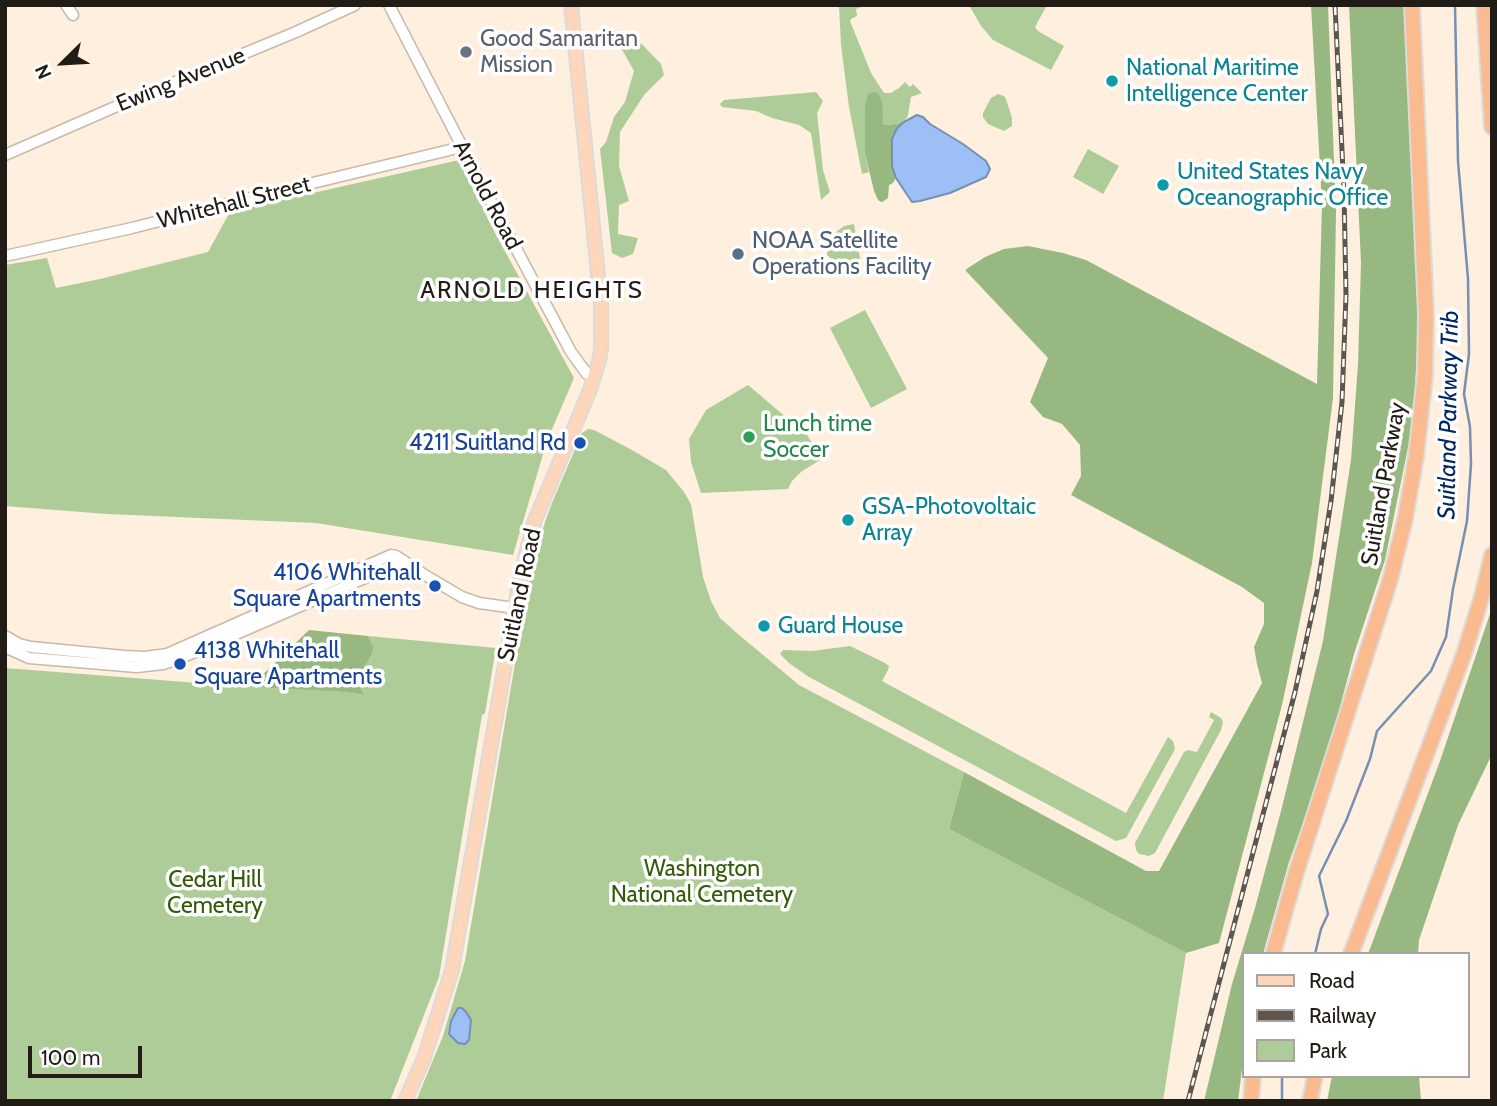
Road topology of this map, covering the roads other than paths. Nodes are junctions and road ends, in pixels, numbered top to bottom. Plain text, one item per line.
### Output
1 (66, 5) edge
2 (355, 5) edge
3 (389, 5) edge
4 (571, 5) edge
5 (1412, 5) edge
6 (1484, 5) edge
7 (73, 15) dead end
8 (1492, 127) edge
9 (462, 147) junction
10 (5, 155) edge
11 (5, 256) edge
12 (595, 376) junction
13 (1492, 555) edge
14 (404, 561) junction
15 (515, 608) junction
16 (5, 636) edge
17 (5, 647) edge
18 (1274, 952) edge
19 (1352, 952) edge
20 (1253, 1078) edge
21 (1315, 1078) edge
22 (405, 1101) edge
23 (1251, 1101) edge
24 (1310, 1101) edge

1 - 7 street
2 - 10 street, Ewing Avenue
3 - 9 street, Arnold Road
4 - 12 main road, Suitland Road
5 - 18 highway, Suitland Parkway
6 - 8 highway
9 - 11 street, Whitehall Street
9 - 12 street, Arnold Road
12 - 15 main road, Suitland Road
13 - 19 highway
14 - 15 street
14 - 16 street
14 - 17 street
15 - 22 main road, Suitland Road
20 - 23 highway
21 - 24 highway

